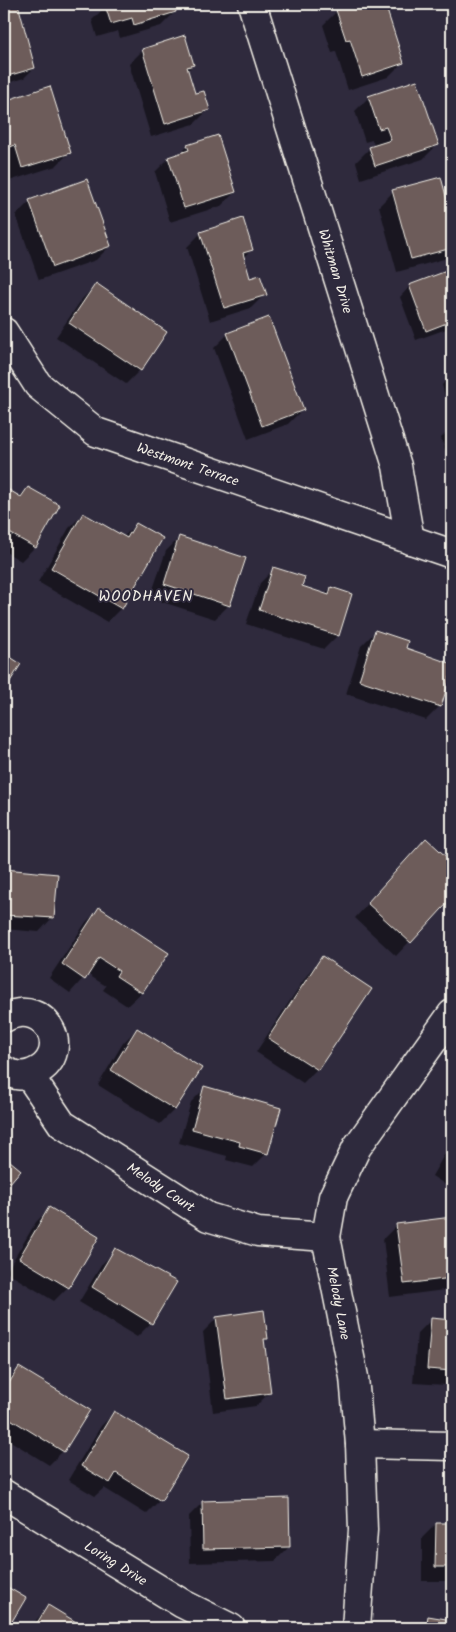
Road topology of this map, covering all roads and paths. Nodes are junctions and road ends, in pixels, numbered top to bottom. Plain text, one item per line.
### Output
1 (252, 4) edge
2 (4, 332) edge
3 (410, 540) junction
4 (452, 554) edge
5 (452, 1014) edge
6 (4, 1018) edge
7 (16, 1072) edge
8 (326, 1237) junction
9 (360, 1444) junction
10 (452, 1446) edge
11 (4, 1494) edge
12 (231, 1628) edge
13 (356, 1628) edge

1 - 3 street, Whitman Drive
2 - 3 street, Westmont Terrace
3 - 4 street, Westmont Terrace
5 - 8 street, Melody Lane
6 - 7 street, Melody Court
7 - 8 street, Melody Court
8 - 9 street, Melody Lane
9 - 10 street
9 - 13 street, Melody Lane
11 - 12 street, Loring Drive

